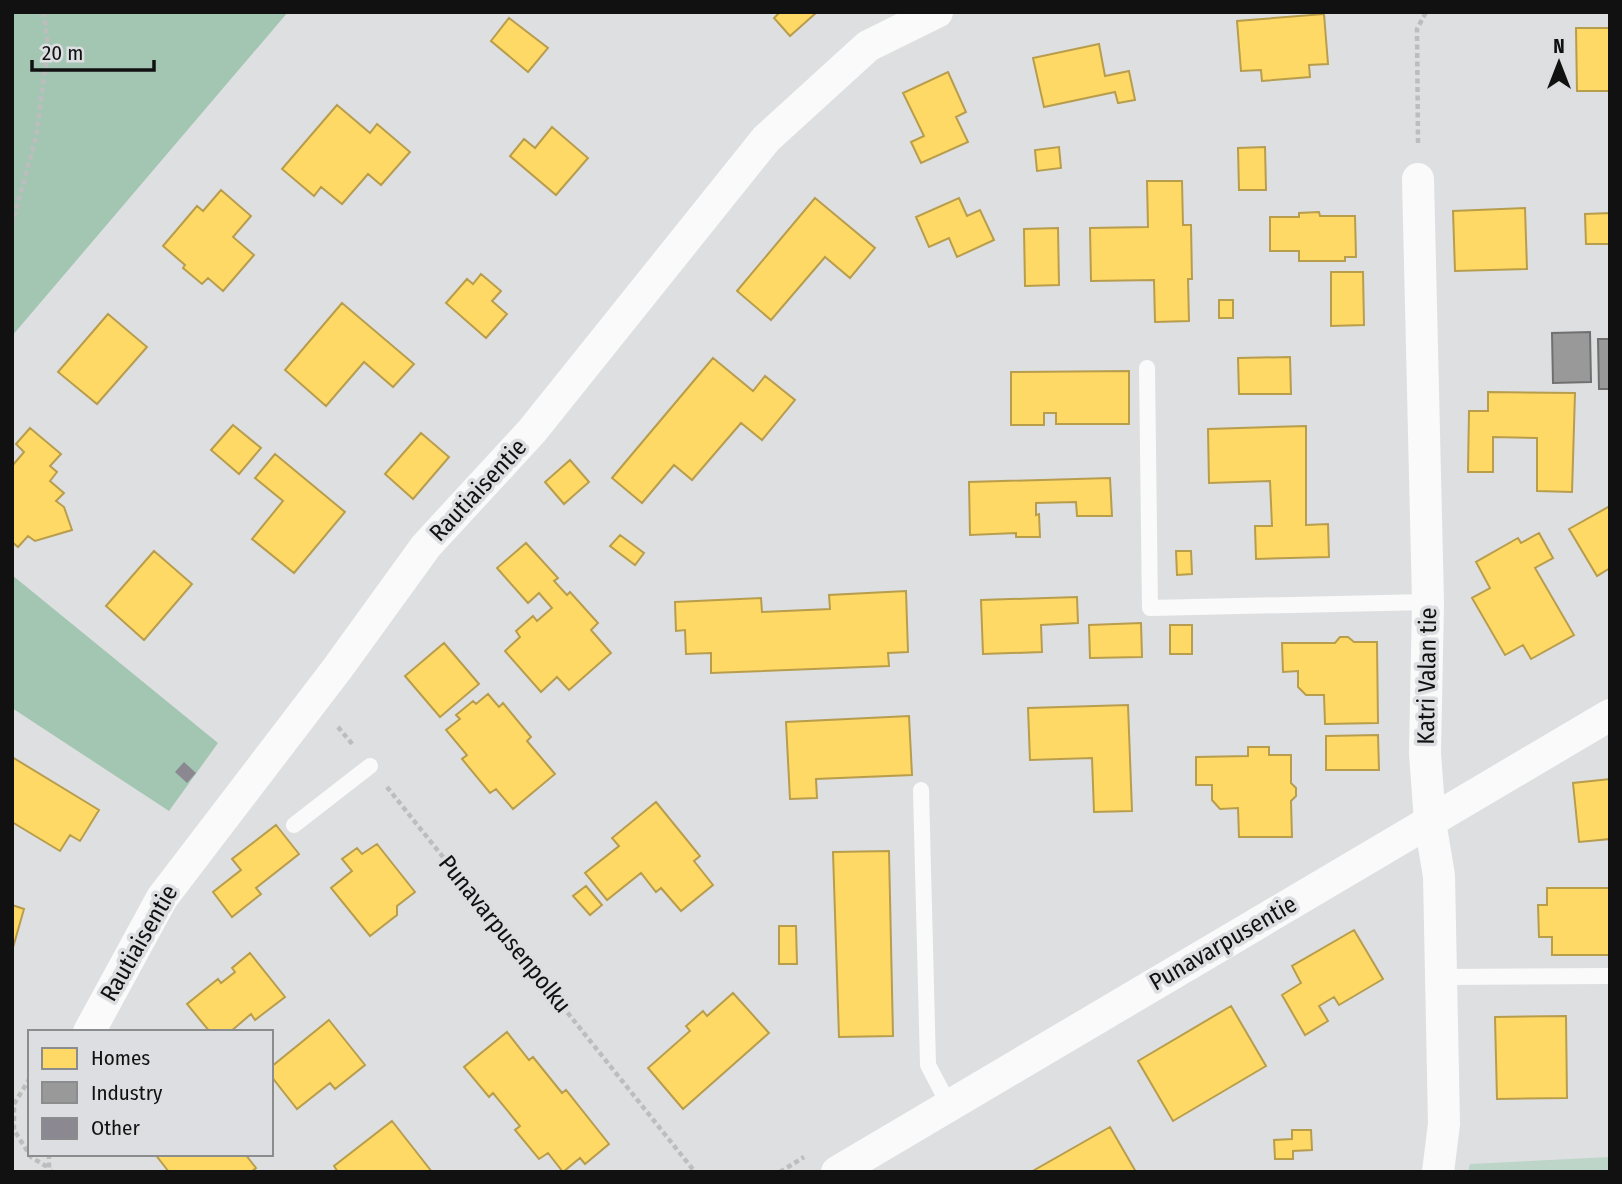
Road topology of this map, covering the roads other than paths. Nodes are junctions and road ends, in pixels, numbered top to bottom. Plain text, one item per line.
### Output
1 (937, 12) edge
2 (1418, 179) road end
3 (1147, 368) dead end
4 (1428, 602) junction
5 (1610, 715) edge
6 (370, 766) road end
7 (921, 790) dead end
8 (1430, 822) junction
9 (294, 825) dead end
10 (1610, 976) edge
11 (1441, 977) junction
12 (90, 1030) edge
13 (949, 1105) junction
14 (837, 1172) edge
15 (1438, 1172) edge

1 - 12 street, Rautiaisentie
2 - 4 street, Katri Valan tie
3 - 4 lane
4 - 8 street, Katri Valan tie
5 - 8 street, Punavarpusentie
6 - 9 lane
7 - 13 lane
8 - 11 street, Katri Valan tie
8 - 13 street, Punavarpusentie
10 - 11 lane
11 - 15 street, Katri Valan tie
13 - 14 street, Punavarpusentie

